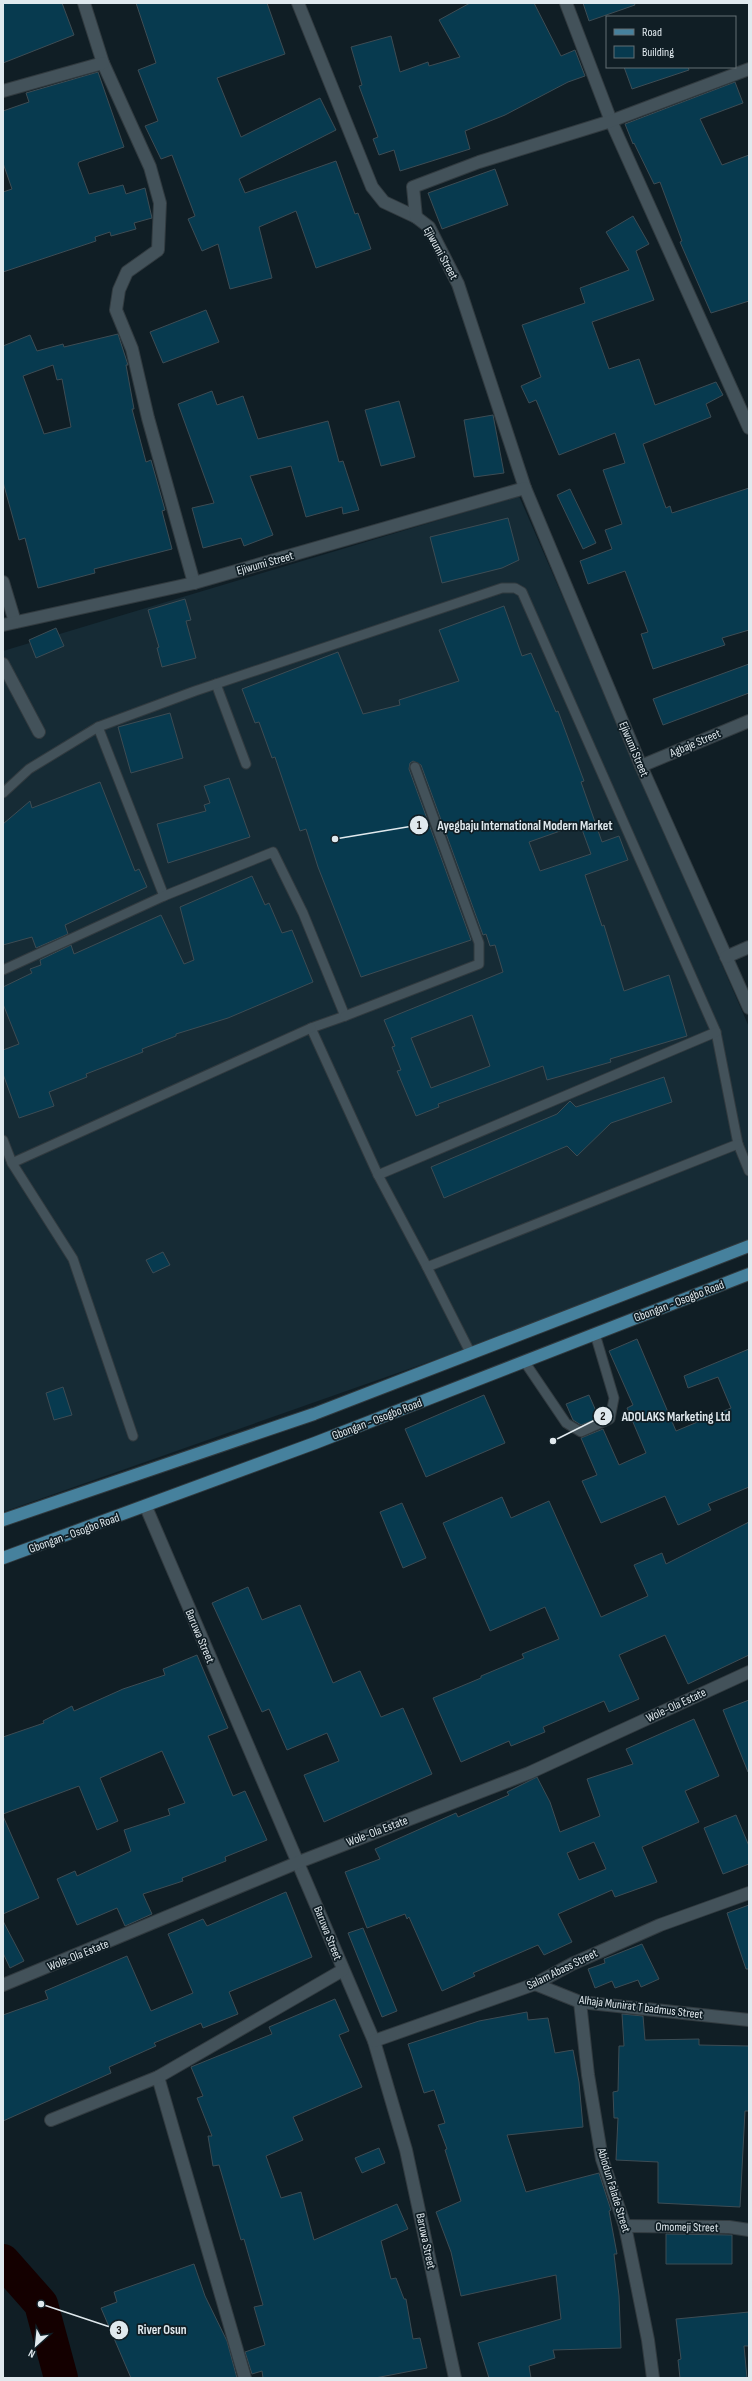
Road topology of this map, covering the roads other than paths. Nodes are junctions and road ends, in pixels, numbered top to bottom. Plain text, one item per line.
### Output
1 (84, 3) edge
2 (298, 3) edge
3 (566, 3) edge
4 (103, 63) junction
5 (749, 69) edge
6 (3, 91) edge
7 (611, 120) junction
8 (416, 217) junction
9 (749, 428) edge
10 (525, 488) junction
11 (3, 582) edge
12 (194, 583) junction
13 (9, 624) edge
14 (3, 664) edge
15 (216, 684) junction
16 (749, 720) edge
17 (98, 727) junction
18 (39, 732) dead end
19 (246, 764) dead end
20 (641, 766) junction
21 (415, 767) dead end
22 (3, 793) edge
23 (164, 896) junction
24 (749, 947) edge
25 (726, 957) junction
26 (3, 970) edge
27 (749, 1008) edge
28 (345, 1016) junction
29 (312, 1028) junction
30 (716, 1032) junction
31 (3, 1140) edge
32 (738, 1144) junction
33 (12, 1162) junction
34 (749, 1171) edge
35 (378, 1175) junction
36 (749, 1246) edge
37 (427, 1267) junction
38 (749, 1274) edge
39 (595, 1334) junction
40 (471, 1354) junction
41 (524, 1361) junction
42 (133, 1436) dead end
43 (146, 1507) junction
44 (3, 1516) edge
45 (3, 1520) edge
46 (3, 1558) edge
47 (749, 1672) edge
48 (299, 1862) junction
49 (749, 1893) edge
50 (343, 1970) junction
51 (534, 1984) junction
52 (3, 1985) edge
53 (580, 2002) junction
54 (749, 2020) edge
55 (374, 2041) junction
56 (158, 2077) junction
57 (51, 2120) dead end
58 (625, 2226) junction
59 (749, 2230) edge
60 (245, 2378) edge
61 (455, 2378) edge
62 (653, 2378) edge

1 - 4 street
2 - 8 street, Ejiwumi Street
3 - 7 street
4 - 6 street
4 - 12 street
5 - 7 street
7 - 8 street
7 - 9 street
8 - 10 street, Ejiwumi Street
10 - 12 street, Ejiwumi Street
10 - 20 street, Ejiwumi Street
11 - 13 street
12 - 13 street, Ejiwumi Street
14 - 18 street
15 - 17 lane
15 - 19 lane
15 - 30 lane
16 - 20 street, Agbaje Street
17 - 22 lane
17 - 23 lane
20 - 25 street, Ejiwumi Street
21 - 28 lane
23 - 26 lane
23 - 28 lane
24 - 25 street
25 - 27 street, Ejiwumi Street
28 - 29 lane
29 - 33 lane
29 - 35 lane
30 - 32 lane
30 - 35 lane
31 - 33 lane
32 - 34 lane
32 - 37 lane
33 - 42 lane
35 - 37 lane
36 - 40 main road
37 - 40 lane
38 - 39 main road, Gbongan - Osogbo Road
39 - 41 main road, Gbongan - Osogbo Road
39 - 41 lane
40 - 45 main road
41 - 43 main road, Gbongan - Osogbo Road
43 - 46 main road, Gbongan - Osogbo Road
43 - 48 street, Baruwa Street
44 - 45 lane
47 - 48 street, Wole-Ola Estate
48 - 50 street, Baruwa Street
48 - 52 street, Wole-Ola Estate
49 - 51 street, Salam Abass Street
50 - 55 street, Baruwa Street
50 - 56 street
51 - 53 street, Alhaja Munirat T badmus Street
51 - 55 street, Salam Abass Street
53 - 54 street, Alhaja Munirat T badmus Street
53 - 58 street, Abiodun Falade Street
55 - 61 street, Baruwa Street
56 - 57 street
56 - 60 street
58 - 59 street, Omomeji Street
58 - 62 street, Abiodun Falade Street

